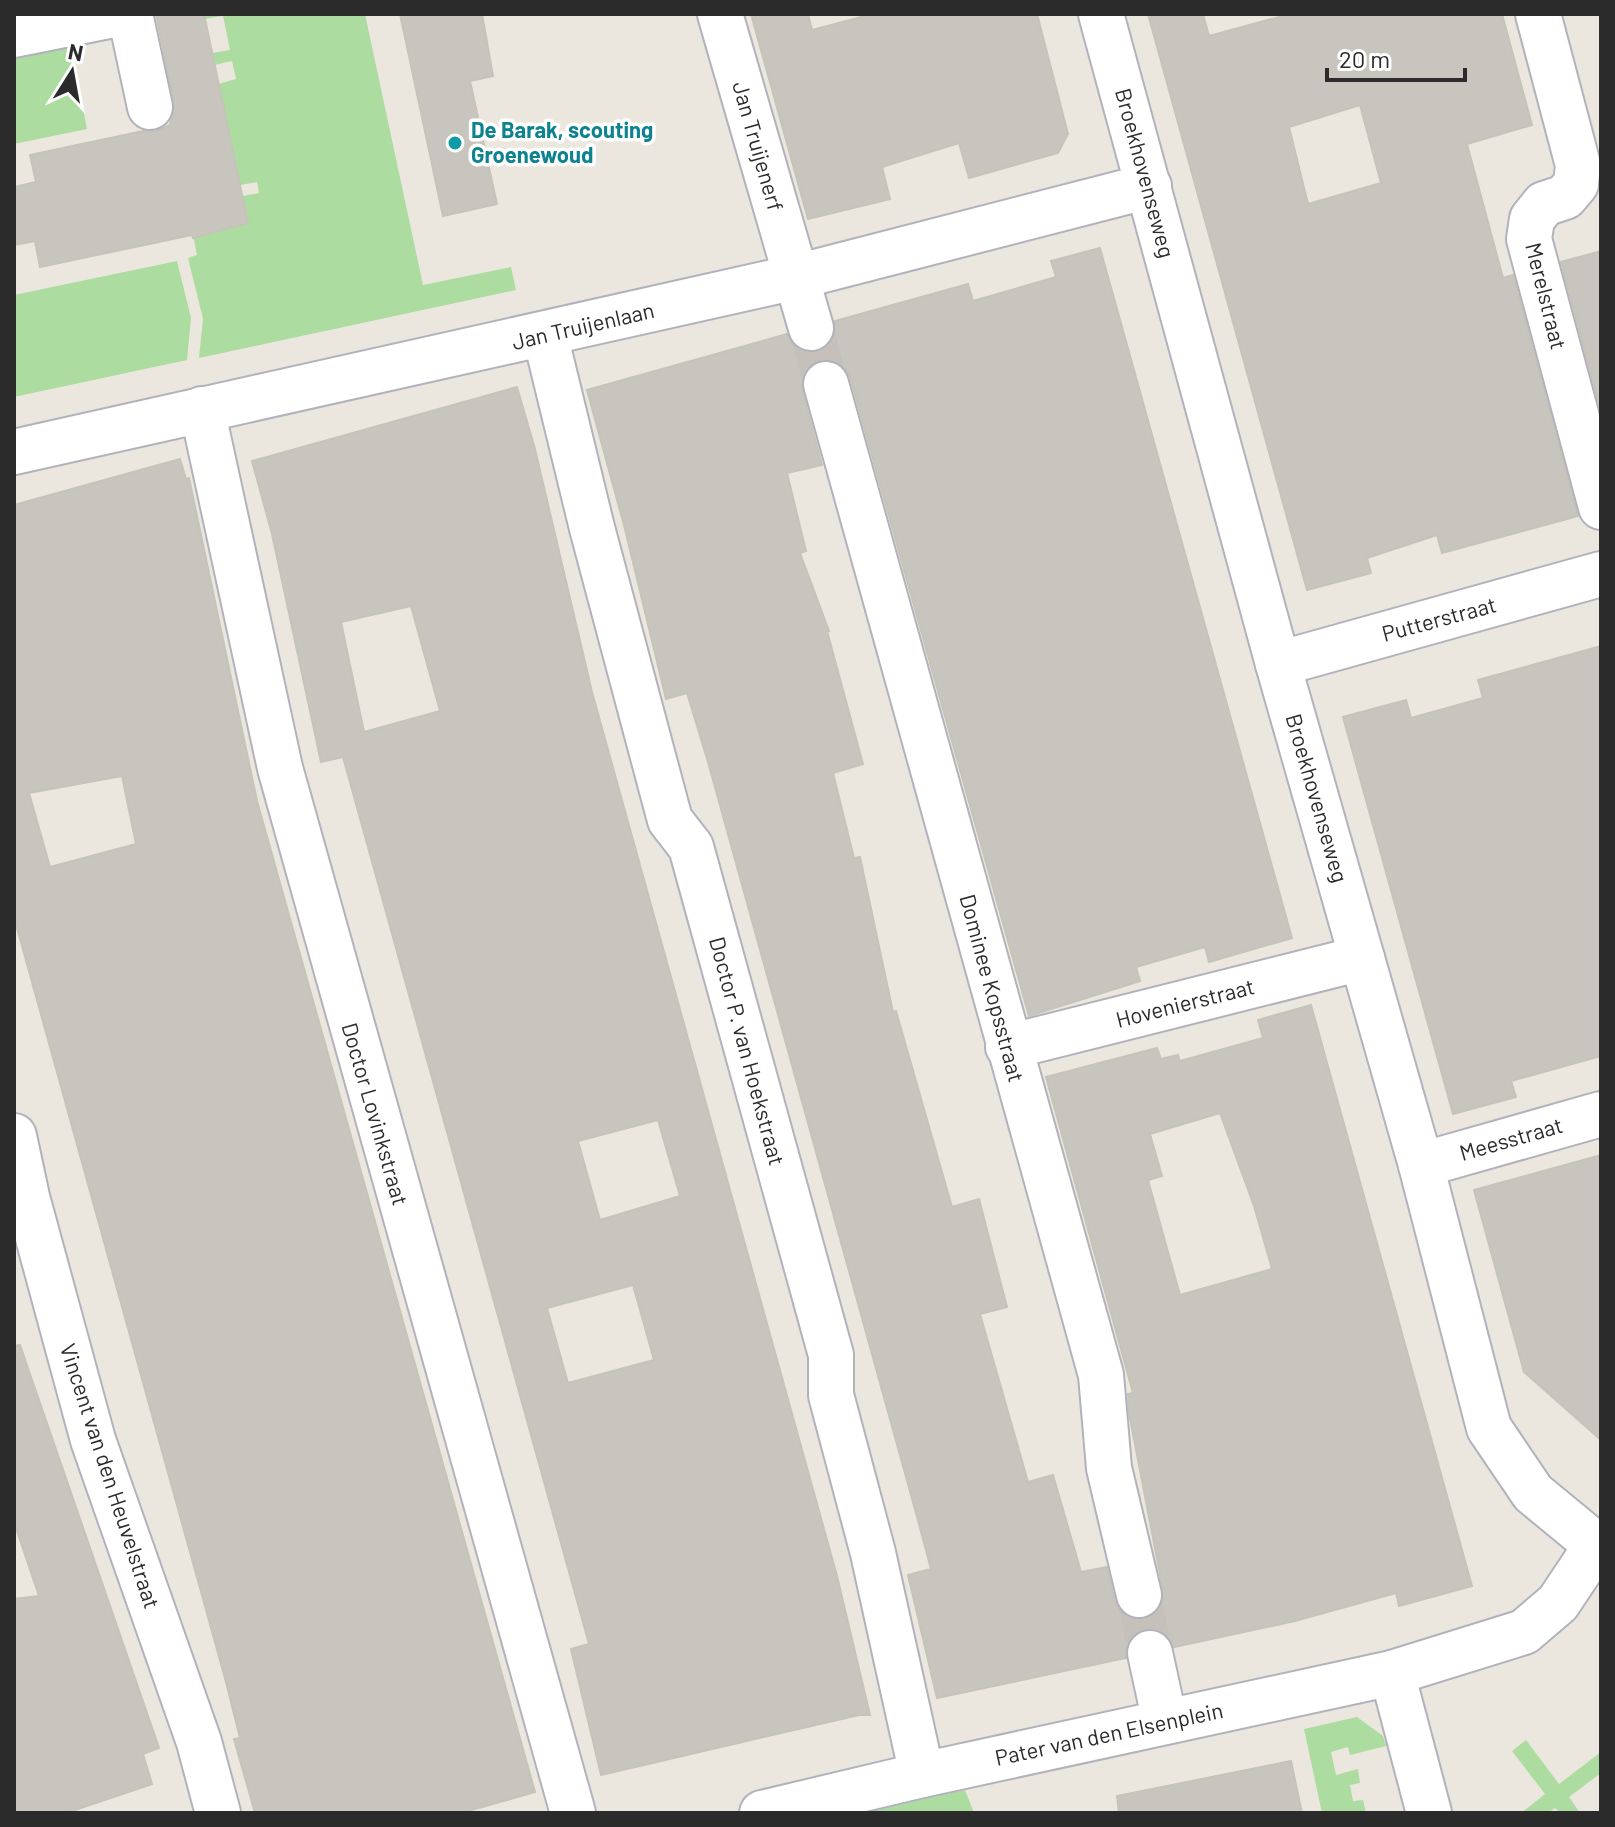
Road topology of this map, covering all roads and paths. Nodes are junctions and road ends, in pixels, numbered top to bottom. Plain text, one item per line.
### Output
1 (119, 14) edge
2 (130, 14) edge
3 (720, 14) edge
4 (1101, 14) edge
5 (1538, 14) edge
6 (14, 35) edge
7 (150, 107) dead end
8 (1149, 186) junction
9 (796, 277) junction
10 (811, 328) tunnel mouth
11 (545, 335) junction
12 (826, 384) tunnel mouth
13 (202, 409) junction
14 (14, 452) edge
15 (1601, 507) edge
16 (1601, 574) edge
17 (1278, 664) junction
18 (1362, 958) junction
19 (1008, 1047) junction
20 (1601, 1114) edge
21 (14, 1136) edge
22 (1421, 1165) junction
23 (1598, 1548) edge
24 (1139, 1595) tunnel mouth
25 (1150, 1653) tunnel mouth
26 (1392, 1673) junction
27 (1165, 1722) junction
28 (922, 1775) junction
29 (828, 1806) edge
30 (218, 1813) edge
31 (573, 1813) edge
32 (762, 1813) edge
33 (1429, 1813) edge

1 - 6 street
2 - 7 street
3 - 9 street, Jan Truijenerf
4 - 8 street, Broekhovenseweg
5 - 15 street, Merelstraat
8 - 9 street, Jan Truijenlaan
8 - 17 street, Broekhovenseweg
9 - 10 street
9 - 11 street, Jan Truijenlaan
11 - 13 street, Jan Truijenlaan
11 - 28 street, Doctor P. van Hoekstraat
12 - 19 street, Dominee Kopsstraat
13 - 14 street, Jan Truijenlaan
13 - 31 street, Doctor Lovinkstraat
16 - 17 street, Putterstraat
17 - 18 street, Broekhovenseweg
18 - 19 street, Hovenierstraat
18 - 22 street, Broekhovenseweg
19 - 24 street, Dominee Kopsstraat
20 - 22 street, Meesstraat
21 - 30 street, Vincent van den Heuvelstraat
22 - 23 street, Broekhovenseweg
23 - 26 street, Pater van den Elsenplein
25 - 27 street
26 - 27 street, Pater van den Elsenplein
26 - 33 street
27 - 28 street, Pater van den Elsenplein
28 - 29 street, Pater van den Elsenplein
29 - 32 street, Pater van den Elsenplein

